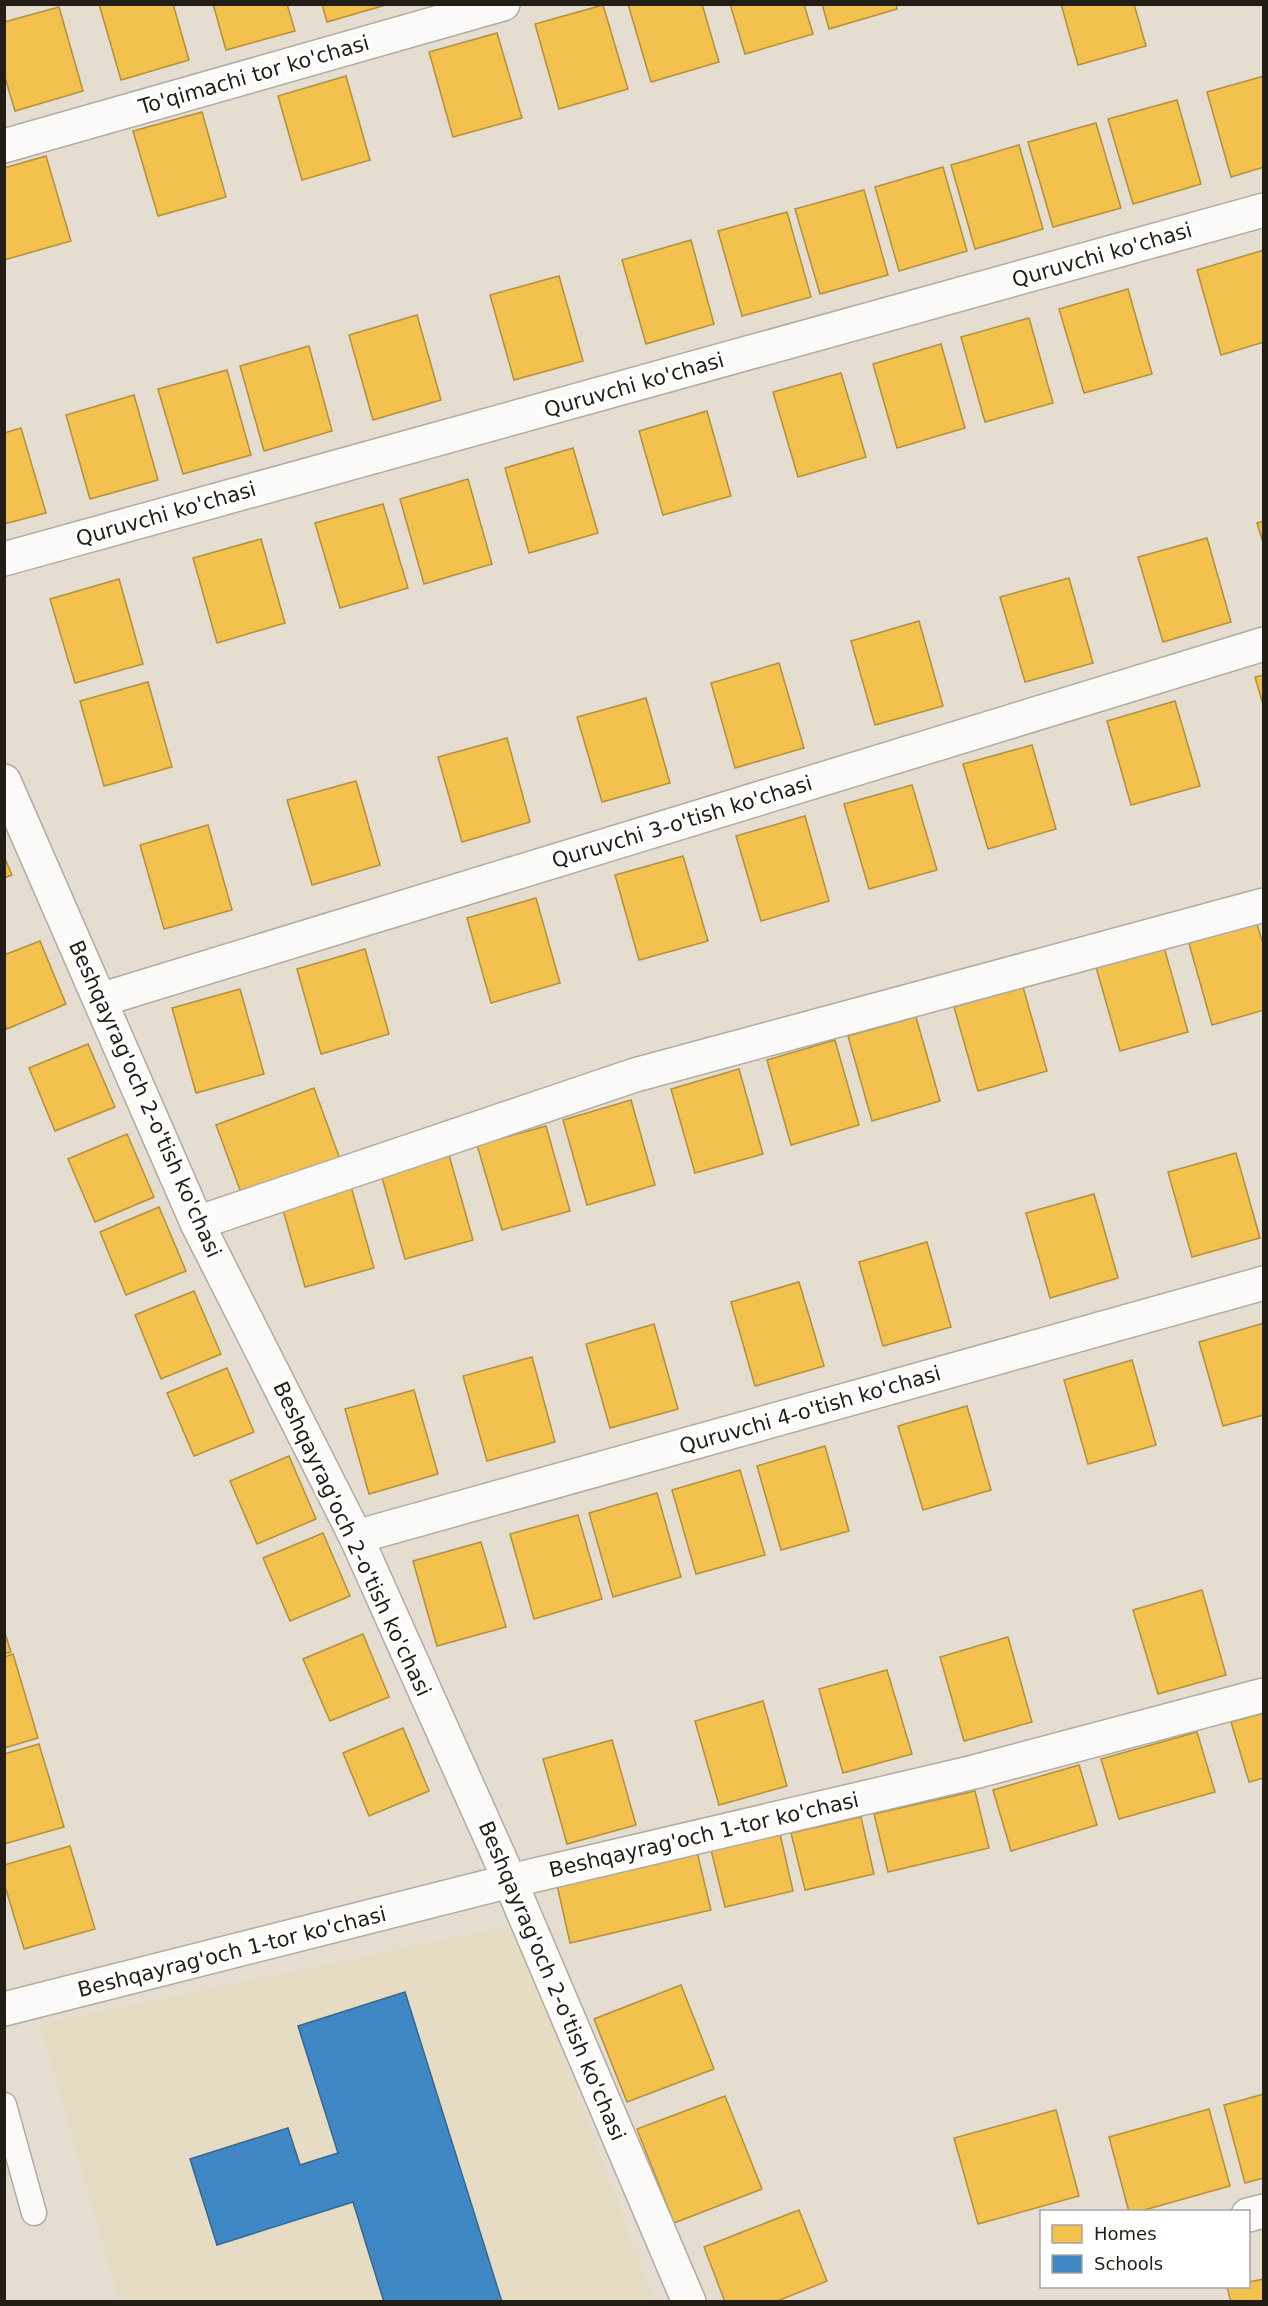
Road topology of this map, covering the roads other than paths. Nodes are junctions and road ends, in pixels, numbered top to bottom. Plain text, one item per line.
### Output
1 (503, 4) edge
2 (4, 146) edge
3 (1263, 210) edge
4 (4, 559) edge
5 (1263, 644) edge
6 (4, 781) edge
7 (1263, 905) edge
8 (100, 1000) junction
9 (197, 1223) junction
10 (1263, 1283) edge
11 (356, 1537) junction
12 (1263, 1695) edge
13 (510, 1881) junction
14 (4, 2010) edge
15 (4, 2105) edge
16 (34, 2213) dead end
17 (689, 2301) edge

1 - 2 street, To'qimachi tor ko'chasi
3 - 4 street, Quruvchi ko'chasi
5 - 8 street, Quruvchi 3-o'tish ko'chasi
6 - 8 street, Beshqayrag'och 2-o'tish ko'chasi
7 - 9 street
8 - 9 street, Beshqayrag'och 2-o'tish ko'chasi
9 - 11 street, Beshqayrag'och 2-o'tish ko'chasi
10 - 11 street, Quruvchi 4-o'tish ko'chasi
11 - 13 street, Beshqayrag'och 2-o'tish ko'chasi
12 - 13 street, Beshqayrag'och 1-tor ko'chasi
13 - 14 street, Beshqayrag'och 1-tor ko'chasi
13 - 17 street, Beshqayrag'och 2-o'tish ko'chasi
15 - 16 lane

